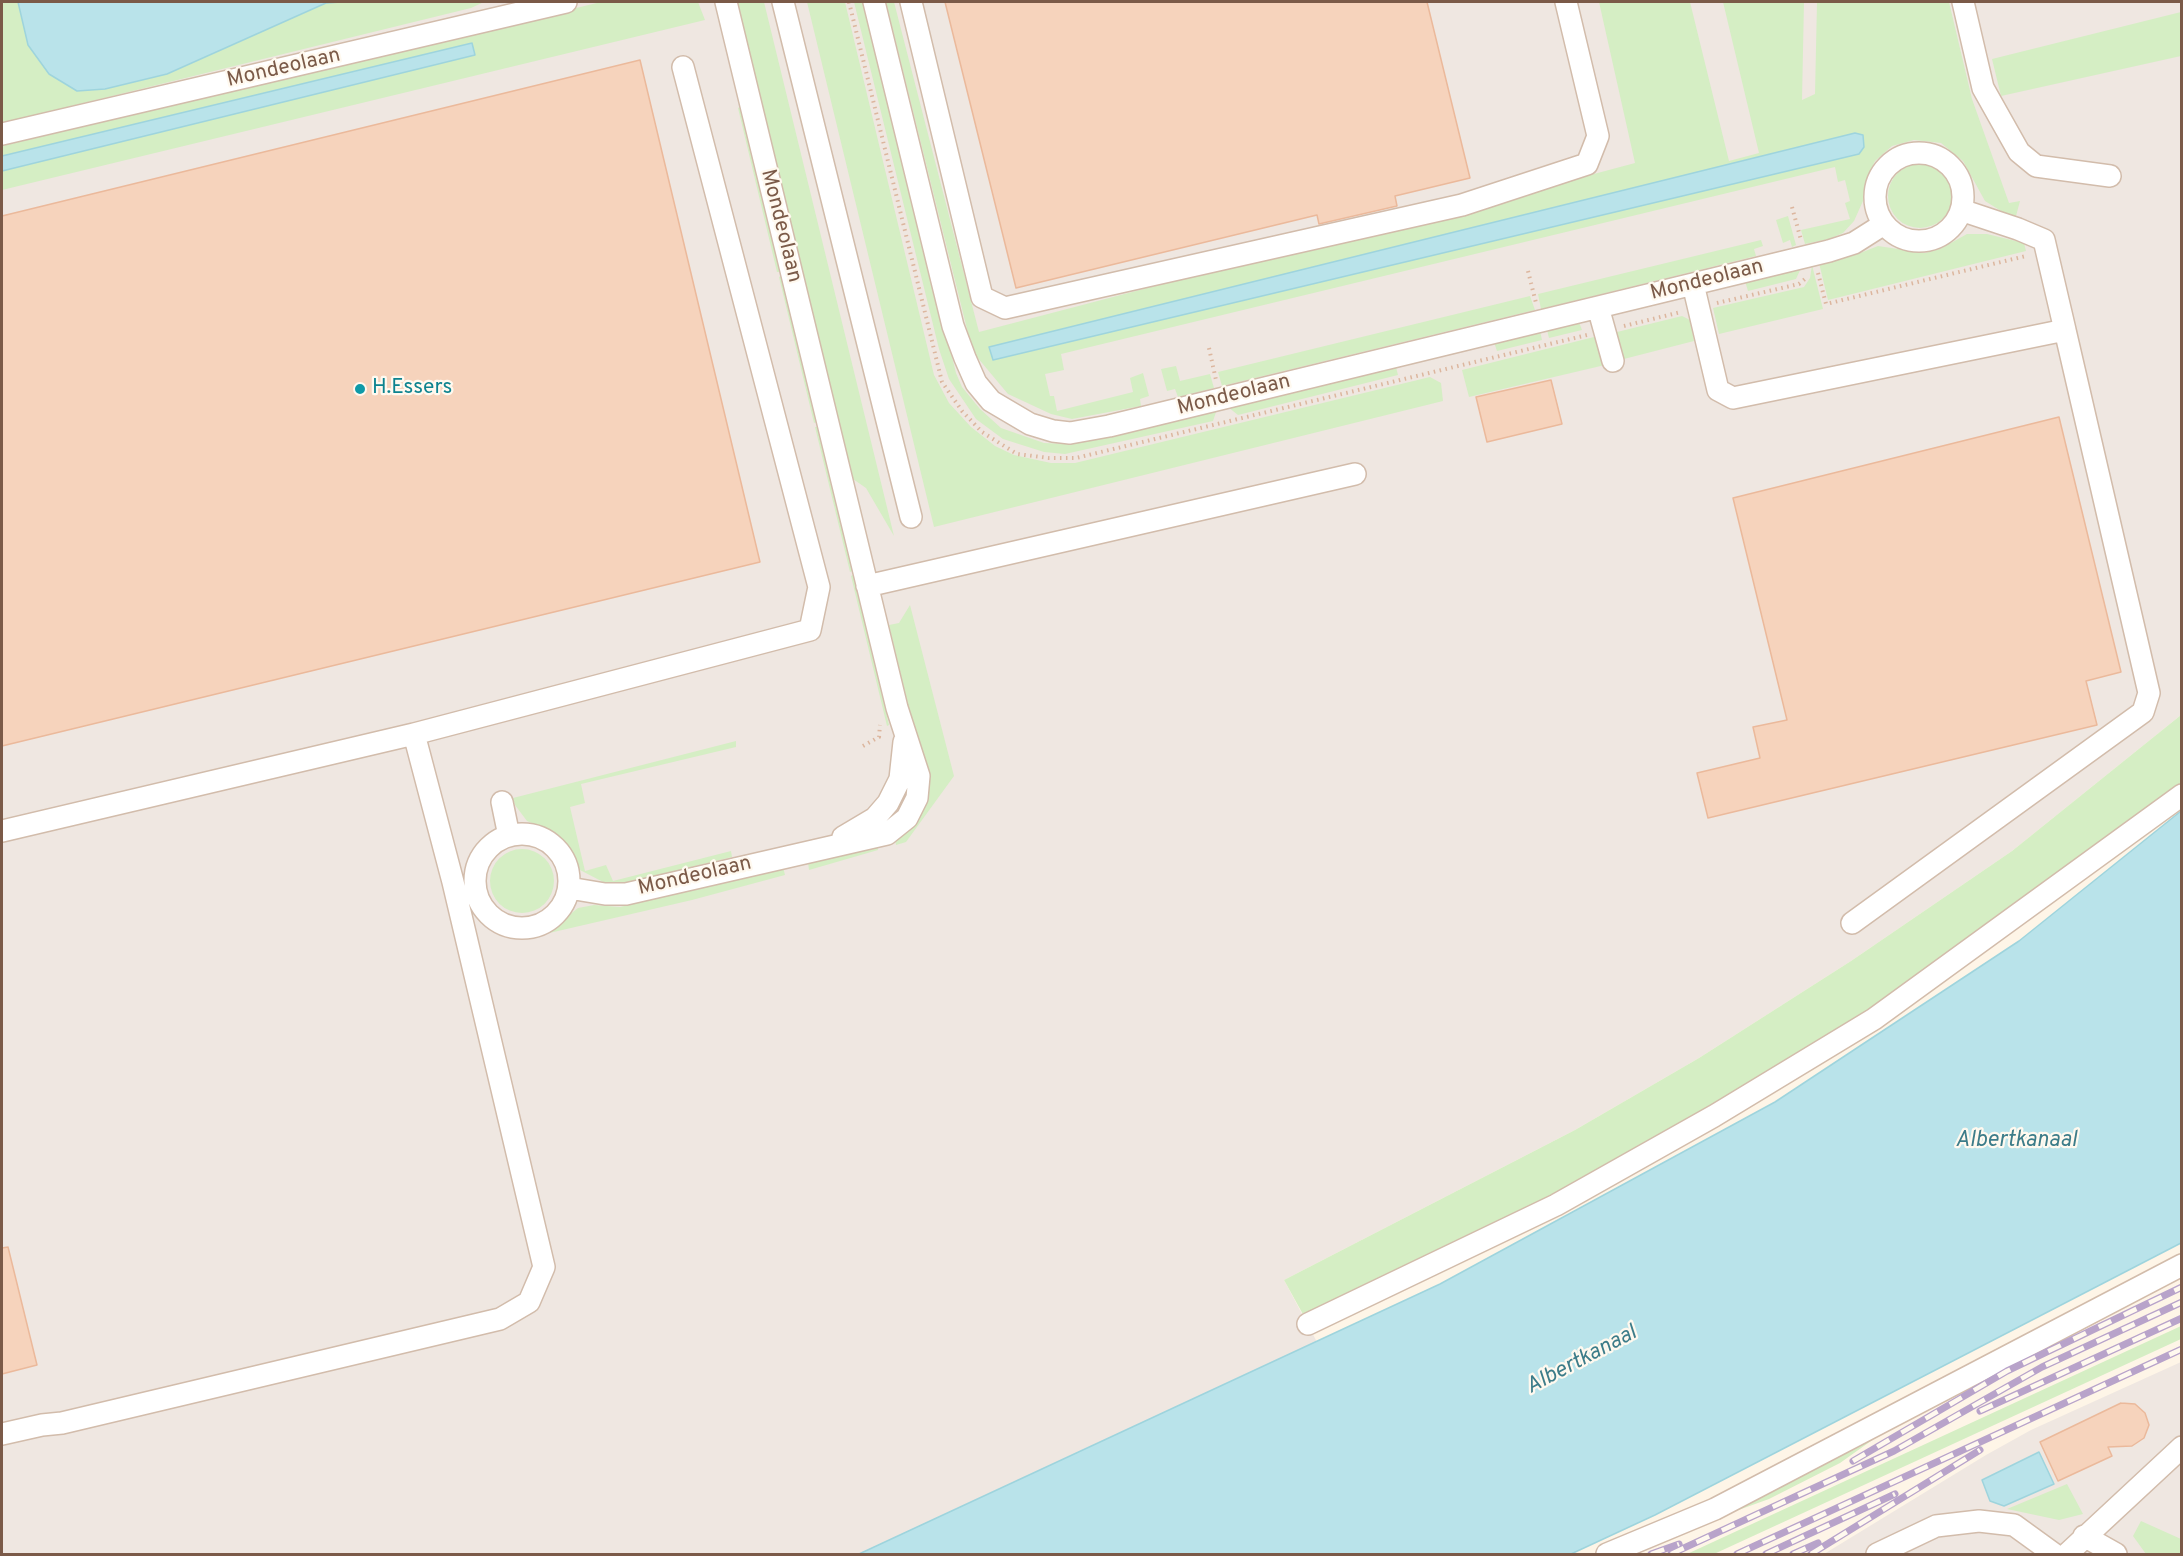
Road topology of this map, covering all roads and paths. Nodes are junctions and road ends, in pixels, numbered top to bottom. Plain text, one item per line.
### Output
1 (501, 2) edge
2 (566, 2) edge
3 (726, 2) edge
4 (783, 2) edge
5 (849, 2) edge
6 (874, 2) edge
7 (911, 2) edge
8 (1566, 2) edge
9 (1963, 2) edge
10 (470, 26) junction
11 (683, 67) dead end
12 (2, 134) edge
13 (2110, 176) dead end
14 (1792, 207) dead end
15 (1961, 210) junction
16 (1884, 224) junction
17 (2046, 251) junction
18 (1807, 258) junction
19 (1528, 271) dead end
20 (1693, 284) junction
21 (1599, 307) junction
22 (1699, 308) junction
23 (1538, 310) dead end
24 (2065, 330) junction
25 (1605, 331) junction
26 (1209, 348) dead end
27 (1613, 362) dead end
28 (1218, 388) dead end
29 (1355, 474) dead end
30 (911, 517) dead end
31 (867, 586) junction
32 (414, 734) junction
33 (2181, 795) edge
34 (502, 802) dead end
35 (2, 831) edge
36 (509, 836) junction
37 (569, 888) junction
38 (1852, 923) dead end
39 (2181, 1265) edge
40 (1308, 1324) dead end
41 (2, 1434) edge
42 (2181, 1447) edge
43 (2084, 1536) junction
44 (1607, 1554) edge
45 (1877, 1554) edge
46 (2054, 1554) edge
47 (2067, 1554) edge
48 (2116, 1554) edge

1 - 10 street
2 - 10 street, Mondeolaan
3 - 31 street, Mondeolaan
4 - 30 street
5 - 25 path
6 - 21 street, Mondeolaan
7 - 8 street
9 - 13 street
10 - 12 street, Mondeolaan
11 - 32 street
14 - 18 path
15 - 16 street
15 - 16 street
15 - 17 street
16 - 18 street, Mondeolaan
17 - 18 path
17 - 24 street
18 - 20 street, Mondeolaan
18 - 22 path
19 - 23 path
20 - 21 street, Mondeolaan
20 - 22 street
21 - 25 street
22 - 24 street
22 - 25 path
24 - 38 street
25 - 27 street
26 - 28 path
29 - 31 street
31 - 37 street, Mondeolaan
32 - 35 street
32 - 41 street
33 - 40 street
34 - 36 street
36 - 37 street
36 - 37 street
39 - 44 street
42 - 43 street
43 - 47 street
43 - 48 street
45 - 46 street

